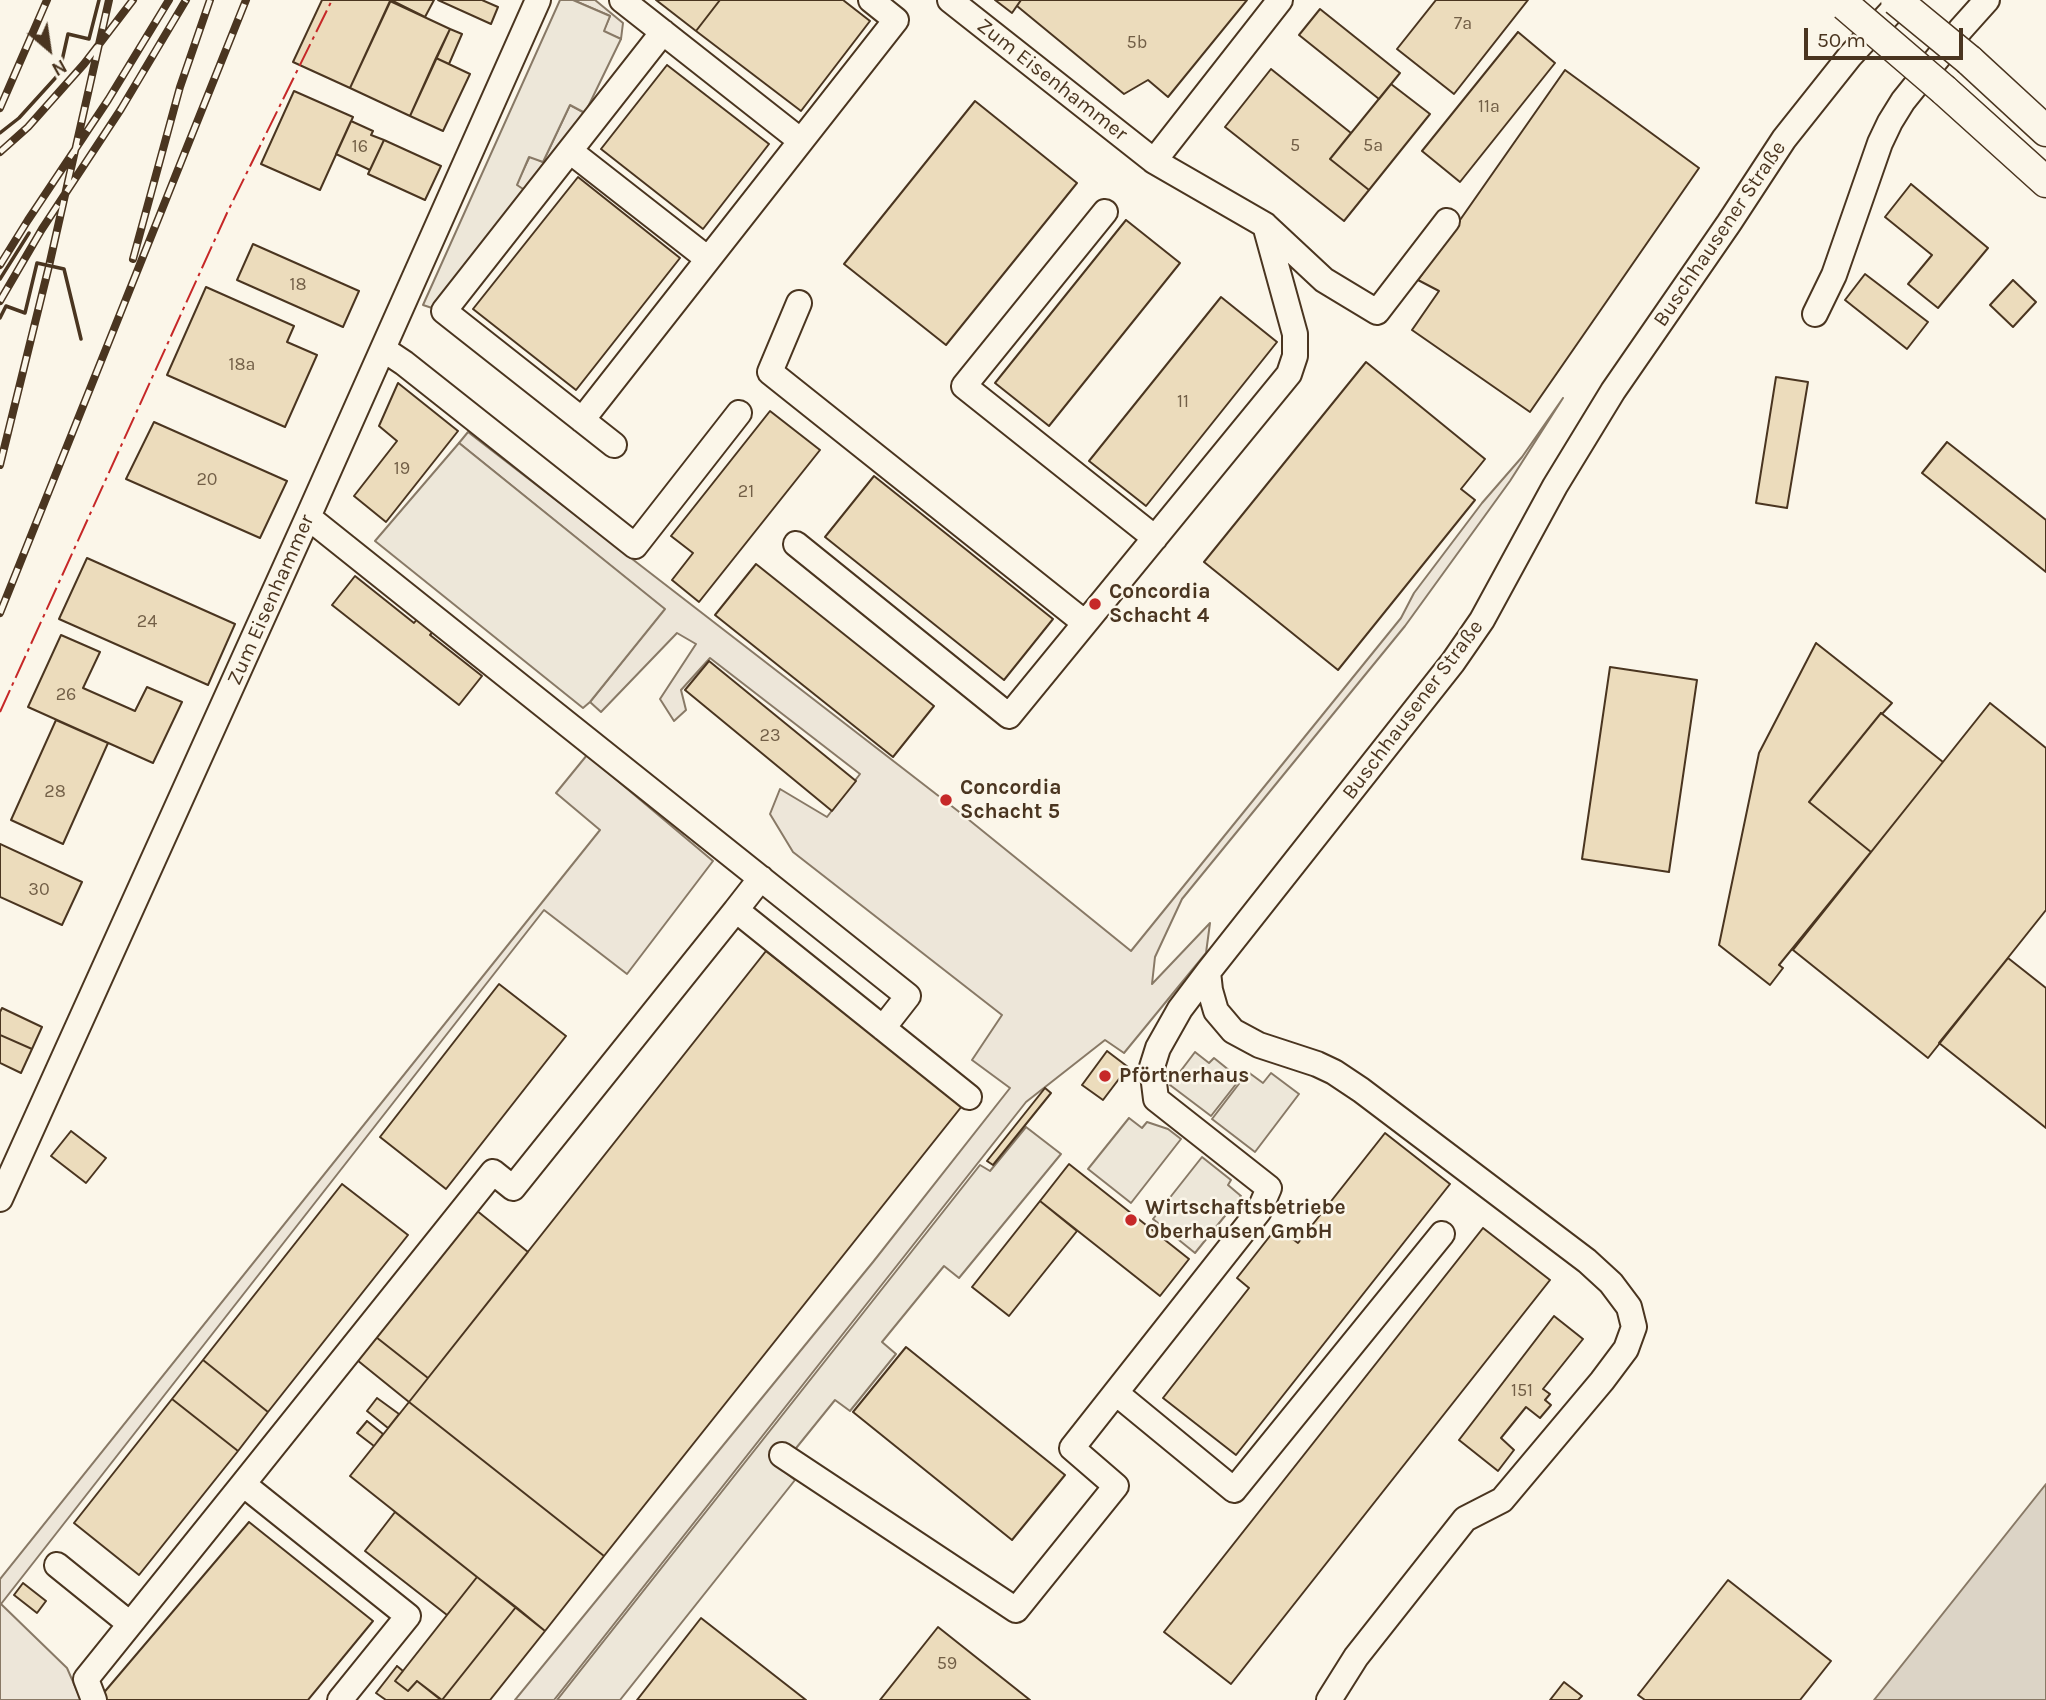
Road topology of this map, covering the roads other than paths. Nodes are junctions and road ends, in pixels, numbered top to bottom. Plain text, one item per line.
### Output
1 (538, 0) edge
2 (622, 0) edge
3 (871, 0) edge
4 (950, 0) edge
5 (1279, 0) edge
6 (1896, 0) edge
7 (1902, 0) edge
8 (1987, 0) edge
9 (1842, 2) edge
10 (663, 32) junction
11 (2046, 131) edge
12 (801, 141) junction
13 (570, 151) junction
14 (1154, 161) junction
15 (2046, 182) edge
16 (1105, 212) dead end
17 (1447, 220) dead end
18 (1265, 225) junction
19 (708, 259) junction
20 (799, 303) dead end
21 (1815, 314) dead end
22 (383, 349) junction
23 (739, 413) dead end
24 (582, 420) junction
25 (614, 445) dead end
26 (309, 517) junction
27 (1155, 538) junction
28 (796, 544) dead end
29 (1085, 623) junction
30 (761, 878) junction
31 (736, 910) junction
32 (1208, 972) junction
33 (883, 1028) junction
34 (969, 1097) dead end
35 (0, 1199) edge
36 (1442, 1234) dead end
37 (1116, 1393) junction
38 (782, 1455) dead end
39 (243, 1484) junction
40 (57, 1565) dead end
41 (130, 1624) junction
42 (94, 1700) edge
43 (340, 1700) edge
44 (1329, 1700) edge

1 - 22 street, Zum Eisenhammer
2 - 10 street
3 - 12 street
4 - 14 street, Zum Eisenhammer
5 - 14 street
6 - 11 main road, bridge
7 - 32 street, Buschhausener Straße
8 - 21 street
9 - 15 main road, bridge
10 - 12 street
10 - 13 street
12 - 19 street
13 - 19 street
13 - 24 street
14 - 18 street, Zum Eisenhammer
16 - 27 street
17 - 18 street, Zum Eisenhammer
18 - 27 street
19 - 24 street
20 - 29 street
22 - 23 street
22 - 26 street, Zum Eisenhammer
24 - 25 street
26 - 30 street
26 - 35 street, Zum Eisenhammer
27 - 29 street
28 - 29 street
30 - 31 street
30 - 33 street
31 - 33 street
31 - 39 street
32 - 37 street, Buschhausener Straße
32 - 44 street
33 - 34 street
36 - 37 street
37 - 38 street
39 - 41 street
39 - 43 street
40 - 41 street
41 - 42 street

